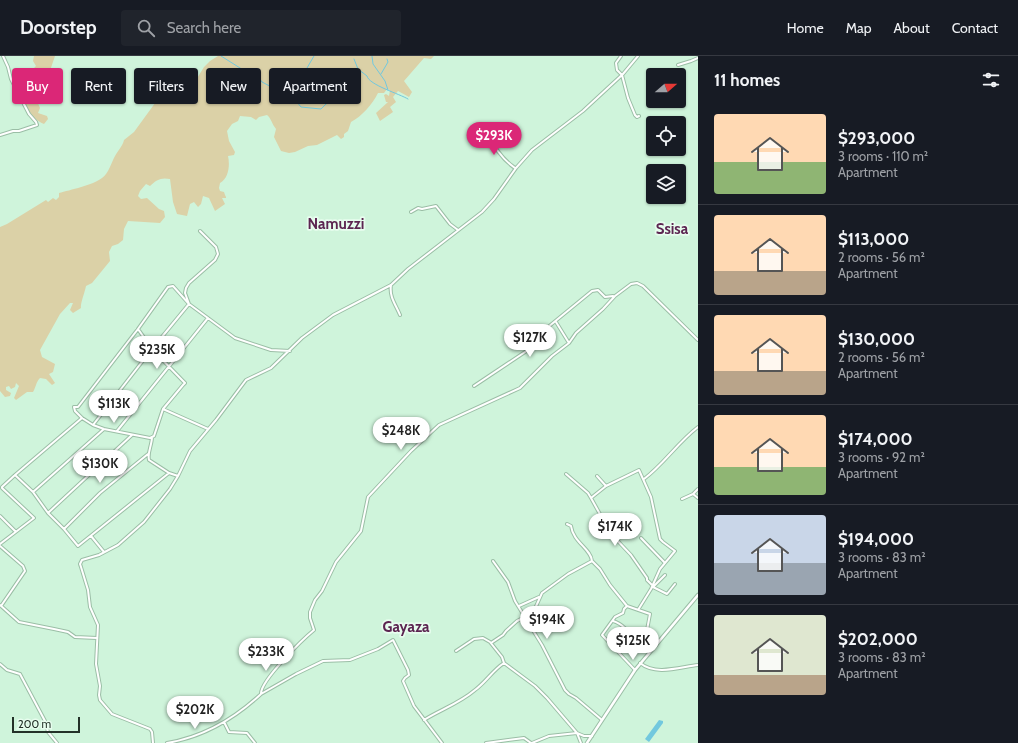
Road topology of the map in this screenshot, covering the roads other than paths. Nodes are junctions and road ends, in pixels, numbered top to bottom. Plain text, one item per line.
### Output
1 (3, 56) edge
2 (622, 56) edge
3 (638, 56) edge
4 (698, 58) edge
5 (678, 65) dead end
6 (622, 74) junction
7 (639, 116) dead end
8 (487, 131) dead end
9 (0, 135) edge
10 (516, 168) junction
11 (411, 212) dead end
12 (458, 230) junction
13 (200, 231) dead end
14 (391, 285) junction
15 (615, 296) junction
16 (189, 304) junction
17 (400, 315) dead end
18 (208, 318) junction
19 (555, 322) junction
20 (138, 329) junction
21 (698, 340) edge
22 (569, 342) junction
23 (152, 348) junction
24 (290, 351) junction
25 (169, 366) junction
26 (474, 386) dead end
27 (163, 409) junction
28 (82, 418) junction
29 (93, 425) junction
30 (698, 427) edge
31 (104, 429) junction
32 (208, 429) junction
33 (117, 431) junction
34 (132, 435) junction
35 (152, 437) junction
36 (148, 454) junction
37 (169, 473) junction
38 (566, 474) dead end
39 (15, 475) junction
40 (178, 476) junction
41 (597, 476) dead end
42 (644, 479) junction
43 (606, 486) junction
44 (1, 488) edge
45 (698, 489) edge
46 (33, 492) junction
47 (693, 494) junction
48 (591, 498) junction
49 (698, 498) edge
50 (682, 499) dead end
51 (48, 513) junction
52 (0, 516) edge
53 (567, 524) dead end
54 (64, 529) junction
55 (15, 531) junction
56 (91, 536) junction
57 (641, 538) dead end
58 (0, 545) edge
59 (104, 552) junction
60 (592, 561) junction
61 (493, 562) dead end
62 (665, 563) junction
63 (665, 575) dead end
64 (675, 584) dead end
65 (652, 587) junction
66 (698, 595) edge
67 (539, 597) junction
68 (0, 606) edge
69 (519, 606) junction
70 (627, 606) junction
71 (638, 610) junction
72 (525, 617) junction
73 (613, 621) junction
74 (637, 636) dead end
75 (97, 638) junction
76 (492, 643) junction
77 (456, 651) dead end
78 (649, 653) junction
79 (504, 663) junction
80 (640, 663) junction
81 (0, 664) edge
82 (698, 666) edge
83 (635, 670) junction
84 (261, 694) junction
85 (424, 720) junction
86 (602, 720) junction
87 (224, 722) junction
88 (577, 733) junction
89 (593, 735) junction
90 (57, 743) edge
91 (153, 743) edge
92 (167, 743) edge
93 (255, 743) edge
94 (442, 743) edge
95 (486, 743) edge
96 (531, 743) edge
97 (581, 743) edge
98 (587, 743) edge

1 - 9 street
2 - 6 street
3 - 6 street
4 - 5 street
6 - 7 street
6 - 10 street
8 - 10 street
10 - 12 street
11 - 12 street
12 - 14 street
13 - 16 street
14 - 17 street
14 - 24 street
15 - 19 street
15 - 21 street
15 - 22 street
16 - 18 street
16 - 20 street
16 - 23 street
18 - 24 street
18 - 25 street
19 - 22 street
19 - 26 street
20 - 23 street
20 - 28 street
22 - 84 street
23 - 25 street
23 - 29 street
24 - 32 street
25 - 27 street
25 - 33 street
27 - 32 street
27 - 35 street
28 - 29 street
28 - 39 street
29 - 31 street
30 - 42 street
31 - 33 street
31 - 46 street
32 - 40 street
33 - 34 street
34 - 35 street
34 - 51 street
35 - 36 street
36 - 37 street
36 - 54 street
37 - 40 street
37 - 56 street
38 - 48 street
39 - 44 street
39 - 46 street
40 - 59 street
41 - 43 street
42 - 43 street
42 - 62 street
43 - 48 street
44 - 55 street
45 - 47 street
46 - 51 street
47 - 49 street
47 - 50 street
48 - 65 street
51 - 54 street
52 - 55 street
53 - 60 street
54 - 56 street
55 - 58 street
56 - 59 street
57 - 62 street
58 - 68 street
59 - 75 street
60 - 67 street
60 - 70 street
61 - 69 street
62 - 65 street
63 - 65 street
64 - 65 street
65 - 71 street
66 - 78 main road
67 - 69 street
67 - 72 street
68 - 75 street
69 - 72 street
70 - 71 street
70 - 73 street
71 - 78 street
72 - 76 street
72 - 86 street
73 - 74 street
73 - 83 street
75 - 91 street
76 - 77 street
76 - 79 street
78 - 80 main road
79 - 85 street
79 - 88 street
80 - 82 street
80 - 83 main road
81 - 90 street
83 - 86 main road
84 - 85 street
84 - 87 street
85 - 94 street
86 - 89 main road
87 - 92 street
87 - 93 street
88 - 89 street
88 - 96 street
88 - 97 street
89 - 98 main road
95 - 96 street

